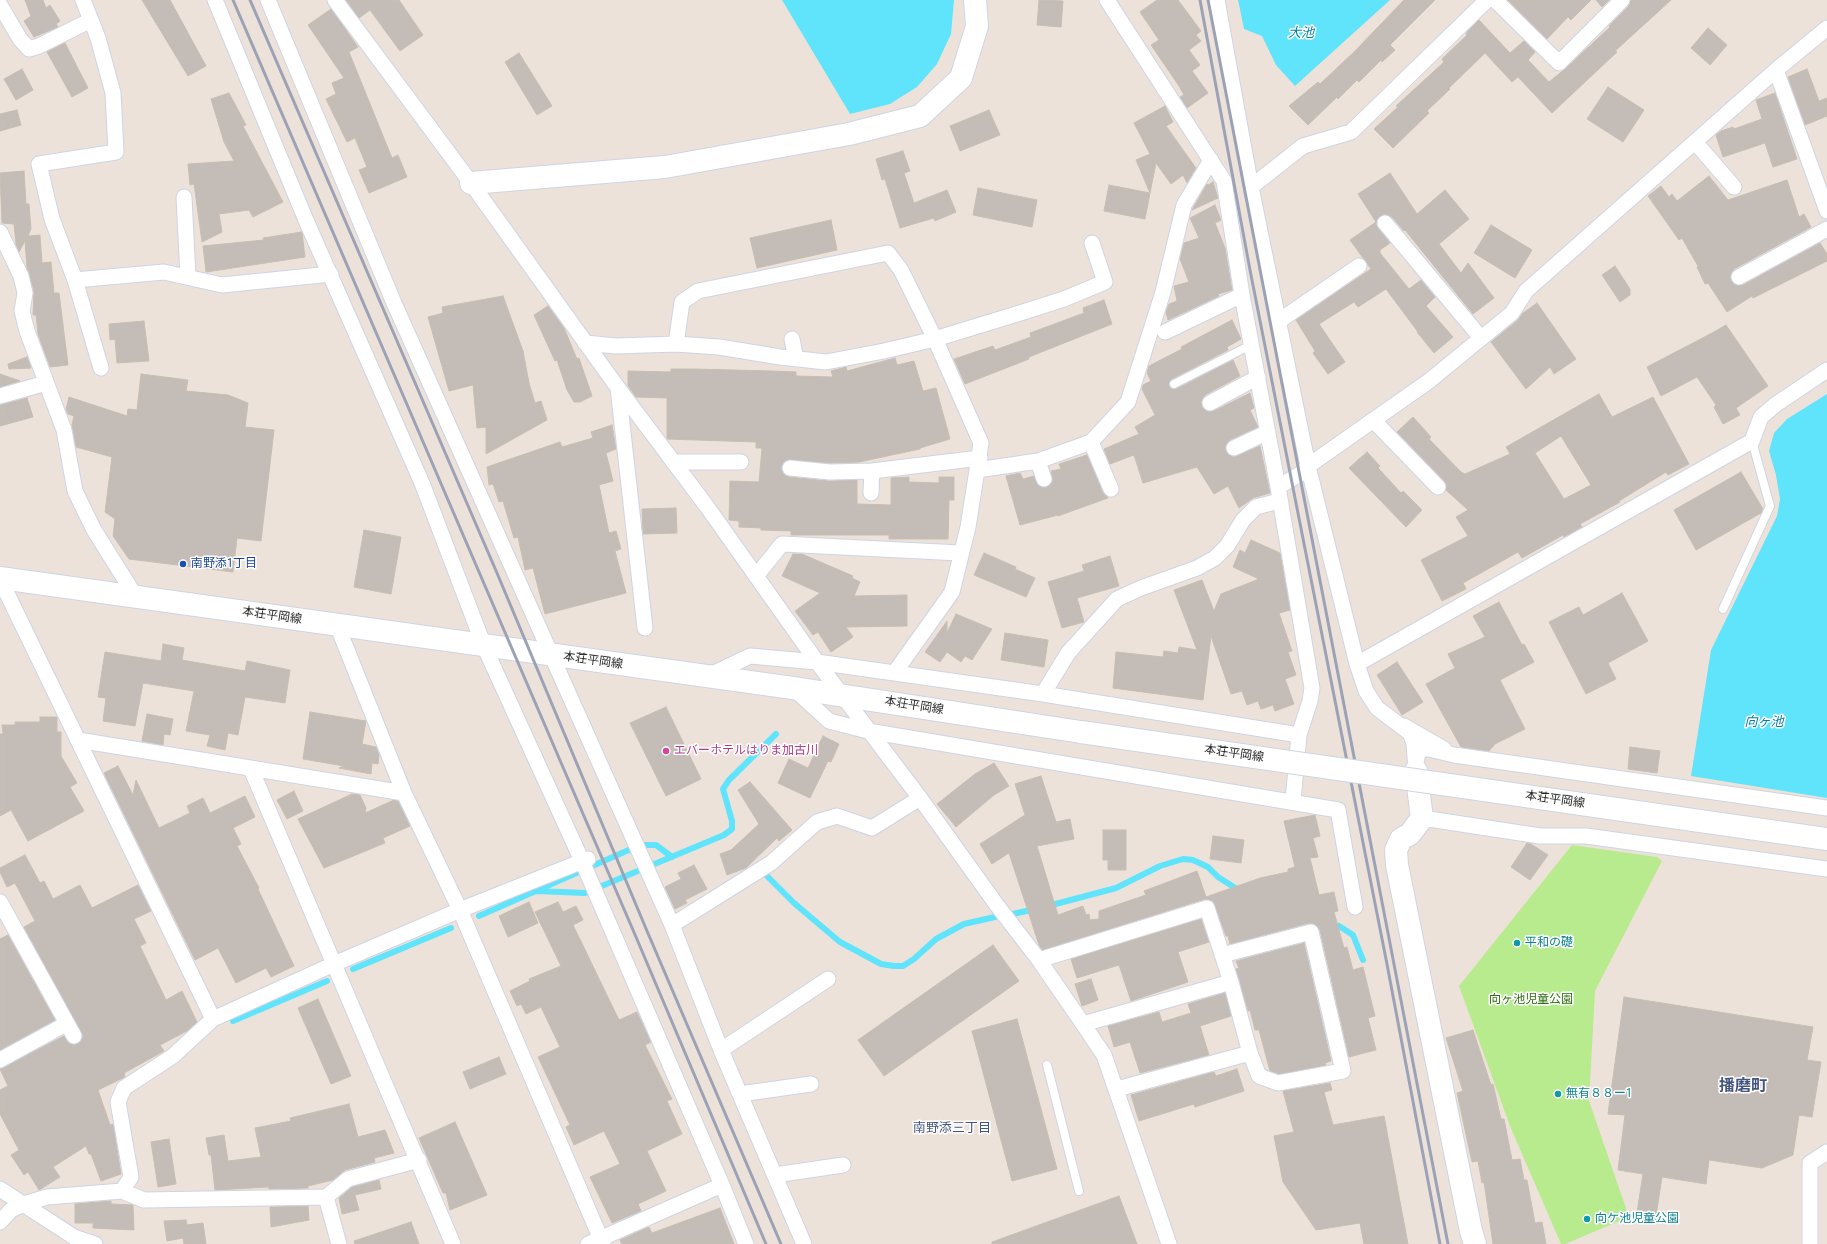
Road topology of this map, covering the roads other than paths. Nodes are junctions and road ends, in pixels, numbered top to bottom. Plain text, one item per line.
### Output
1 (83, 0) edge
2 (215, 0) edge
3 (268, 0) edge
4 (334, 0) edge
5 (975, 0) edge
6 (1106, 0) edge
7 (1216, 0) edge
8 (1487, 0) edge
9 (1495, 0) edge
10 (1622, 0) edge
11 (0, 5) edge
12 (91, 20) junction
13 (1827, 28) edge
14 (1776, 70) junction
15 (1695, 142) junction
16 (1211, 160) junction
17 (471, 183) junction
18 (1251, 187) junction
19 (1734, 187) dead end
20 (184, 197) dead end
21 (1827, 210) edge
22 (1385, 223) dead end
23 (1827, 229) edge
24 (0, 232) edge
25 (1092, 243) dead end
26 (1359, 266) dead end
27 (331, 274) junction
28 (188, 277) junction
29 (1739, 277) dead end
30 (74, 280) junction
31 (1242, 295) junction
32 (1279, 321) junction
33 (1165, 332) dead end
34 (1481, 338) junction
35 (792, 339) dead end
36 (935, 339) junction
37 (585, 343) junction
38 (676, 344) junction
39 (1251, 345) junction
40 (796, 359) junction
41 (100, 368) dead end
42 (1827, 370) edge
43 (1258, 377) junction
44 (46, 383) junction
45 (1174, 384) dead end
46 (618, 388) junction
47 (0, 396) edge
48 (1210, 402) dead end
49 (1373, 420) junction
50 (1268, 432) junction
51 (1752, 441) junction
52 (1091, 442) junction
53 (1234, 448) dead end
54 (1038, 461) junction
55 (673, 462) junction
56 (742, 462) dead end
57 (978, 464) junction
58 (1308, 466) junction
59 (790, 468) dead end
60 (872, 471) junction
61 (1044, 479) dead end
62 (1438, 487) dead end
63 (1111, 489) dead end
64 (872, 493) dead end
65 (1279, 494) junction
66 (960, 553) junction
67 (756, 576) junction
68 (0, 579) edge
69 (136, 597) junction
70 (1723, 609) dead end
71 (337, 625) junction
72 (645, 628) dead end
73 (484, 646) junction
74 (552, 655) junction
75 (817, 662) junction
76 (1357, 664) junction
77 (895, 672) junction
78 (708, 676) junction
79 (793, 688) junction
80 (1043, 694) junction
81 (842, 696) junction
82 (1391, 719) junction
83 (868, 730) junction
84 (1299, 735) junction
85 (78, 740) junction
86 (1454, 755) junction
87 (1416, 766) junction
88 (251, 769) junction
89 (404, 793) junction
90 (920, 798) junction
91 (1293, 802) junction
92 (1827, 808) edge
93 (1422, 818) junction
94 (1827, 839) edge
95 (585, 860) junction
96 (1827, 869) edge
97 (1355, 907) dead end
98 (2, 910) edge
99 (460, 910) junction
100 (672, 925) junction
101 (1222, 955) junction
102 (1040, 960) junction
103 (334, 964) junction
104 (828, 979) dead end
105 (1231, 982) junction
106 (213, 1019) junction
107 (1083, 1024) junction
108 (721, 1050) junction
109 (1250, 1053) junction
110 (0, 1060) edge
111 (1047, 1065) dead end
112 (811, 1084) dead end
113 (1117, 1089) junction
114 (740, 1094) junction
115 (1827, 1152) edge
116 (419, 1160) junction
117 (844, 1165) dead end
118 (775, 1175) junction
119 (722, 1185) junction
120 (0, 1189) edge
121 (122, 1191) junction
122 (1079, 1191) dead end
123 (326, 1197) junction
124 (24, 1204) junction
125 (0, 1222) edge
126 (75, 1240) edge
127 (597, 1242) edge
128 (95, 1244) edge
129 (339, 1244) edge
130 (453, 1244) edge
131 (746, 1244) edge
132 (804, 1244) edge
133 (1169, 1244) edge
134 (1475, 1244) edge
135 (1810, 1244) edge

1 - 12 street
2 - 27 street
3 - 74 street
4 - 17 street
5 - 17 main road
6 - 16 street
7 - 18 street
8 - 18 street
9 - 10 street
11 - 12 street
12 - 30 street
13 - 14 street
14 - 15 street
14 - 21 street
15 - 19 street
15 - 34 street
16 - 31 street
16 - 52 street
17 - 37 street
18 - 32 street
20 - 28 street
22 - 34 street
23 - 29 street
24 - 44 street
25 - 36 street
26 - 32 street
27 - 28 street
27 - 73 street
28 - 30 street
30 - 41 street
31 - 33 street
31 - 39 street
32 - 58 street
34 - 49 street
35 - 40 street
36 - 38 street
36 - 40 street
36 - 57 street
37 - 38 street
37 - 46 street
38 - 40 street
39 - 43 street
39 - 45 lane
42 - 51 street
43 - 48 street
43 - 50 street
44 - 47 street
44 - 69 street
46 - 55 street
46 - 72 street
49 - 58 street
49 - 62 street
50 - 53 street
50 - 65 street
51 - 70 lane
51 - 76 street
52 - 54 street
52 - 63 street
54 - 57 street
54 - 61 street
55 - 56 street
55 - 67 street
57 - 60 street
57 - 66 street
58 - 65 street
58 - 76 street
59 - 60 street
60 - 64 street
65 - 80 street
65 - 84 street
66 - 67 street
66 - 77 street
67 - 75 street
68 - 69 main road, 本荘平岡線
68 - 85 street
69 - 71 main road, 本荘平岡線
71 - 73 main road, 本荘平岡線
71 - 89 street
73 - 74 main road, 本荘平岡線
73 - 95 street
74 - 78 main road, 本荘平岡線
74 - 100 street
75 - 77 street
75 - 78 street
75 - 81 street
76 - 82 street
77 - 80 street
78 - 79 main road, 本荘平岡線
79 - 81 main road, 本荘平岡線
79 - 83 street
80 - 84 street
81 - 83 street
81 - 94 main road, 本荘平岡線, bridge
82 - 86 street
82 - 87 street
83 - 90 street
83 - 91 street
84 - 91 street
85 - 88 street
85 - 106 street
86 - 87 street
86 - 92 street
87 - 93 main road
88 - 89 street
88 - 103 street
89 - 99 street
90 - 100 street
90 - 102 street
91 - 97 street
93 - 96 street
93 - 134 main road
95 - 99 street
95 - 119 street
98 - 110 street
99 - 103 street
99 - 127 street
100 - 108 street
101 - 102 street
101 - 105 street
101 - 109 street
102 - 107 street
103 - 106 street
103 - 116 street
104 - 108 street
105 - 107 street
105 - 109 street
106 - 121 street
107 - 113 street
108 - 114 street
109 - 113 street
111 - 122 lane
112 - 114 street
113 - 133 street
114 - 118 street
115 - 135 street
116 - 123 street
116 - 130 street
117 - 118 street
118 - 132 street
119 - 127 street
119 - 131 street
120 - 124 street
121 - 123 street
121 - 124 street
123 - 129 street
124 - 125 street
124 - 126 street
126 - 128 street

